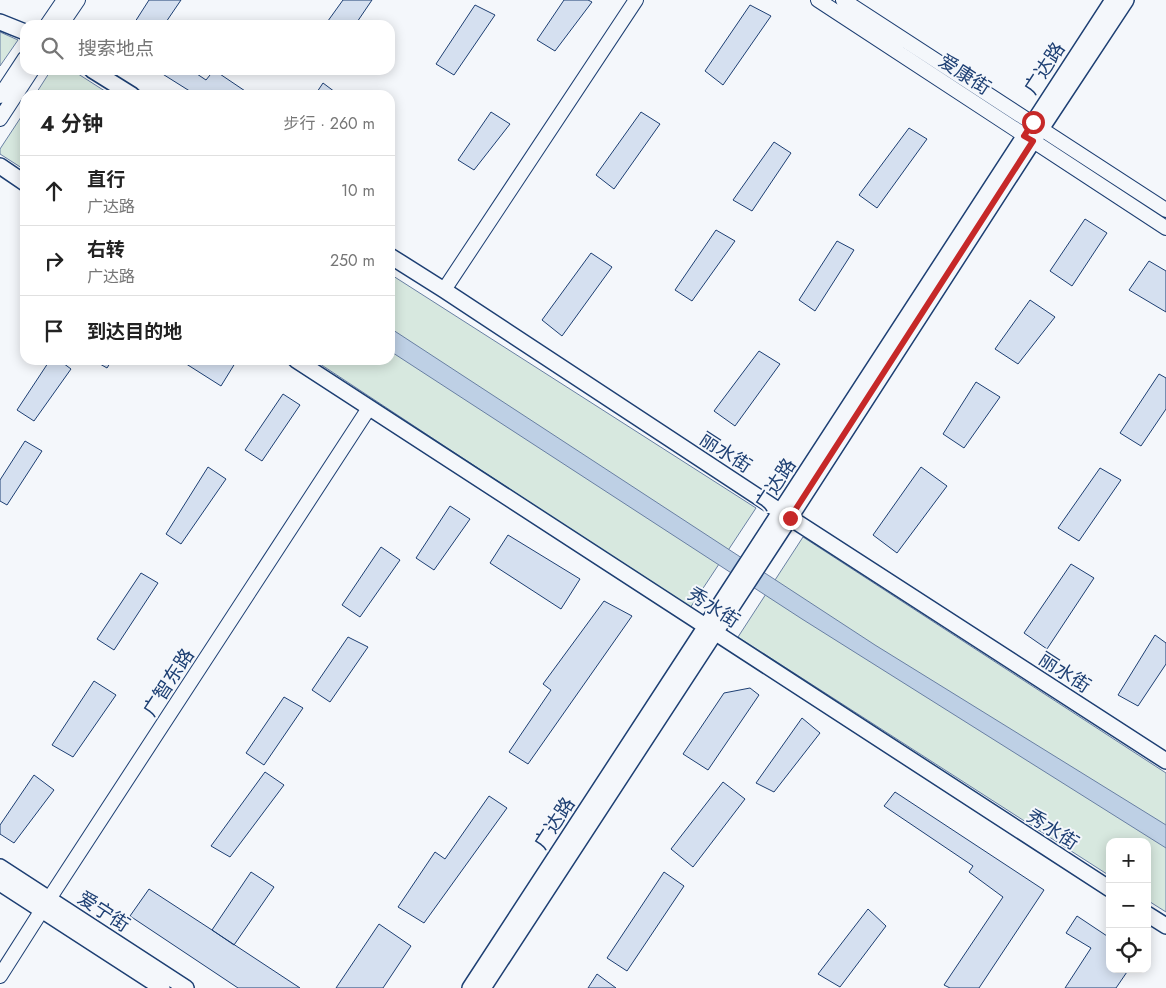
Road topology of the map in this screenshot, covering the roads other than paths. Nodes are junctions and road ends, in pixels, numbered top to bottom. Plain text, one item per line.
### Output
1 (64, 0) edge
2 (78, 0) edge
3 (636, 0) edge
4 (818, 0) edge
5 (843, 0) edge
6 (1112, 0) edge
7 (1126, 0) edge
8 (50, 20) edge
9 (65, 20) edge
10 (0, 22) edge
11 (20, 30) edge
12 (24, 75) edge
13 (100, 75) edge
14 (124, 90) edge
15 (0, 96) edge
16 (0, 119) edge
17 (1033, 132) junction
18 (0, 166) edge
19 (20, 179) edge
20 (1166, 210) edge
21 (1166, 228) edge
22 (395, 259) edge
23 (444, 290) junction
24 (304, 365) edge
25 (369, 408) junction
26 (785, 515) junction
27 (711, 629) junction
28 (1166, 761) edge
29 (0, 867) edge
30 (0, 883) edge
31 (1106, 886) edge
32 (46, 905) junction
33 (1151, 917) edge
34 (1166, 926) edge
35 (0, 976) edge
36 (162, 988) edge
37 (186, 988) edge
38 (470, 988) edge
39 (483, 988) edge

1 - 8 street
2 - 9 street
3 - 23 street
4 - 17 street, 爱康街
5 - 17 street, 爱康街
6 - 17 main road, 广达路
7 - 17 main road, 广达路
10 - 11 main road
12 - 15 street
12 - 16 street
13 - 14 main road
17 - 20 street, 爱康街
17 - 21 street, 爱康街
17 - 26 main road, 广达路
18 - 19 main road
22 - 23 main road, 丽水街
23 - 26 main road, 丽水街
24 - 25 main road, 秀水街
25 - 27 main road, 秀水街
25 - 32 street, 广智东路
26 - 27 main road, 广达路
26 - 28 main road, 丽水街
27 - 31 main road, 秀水街
27 - 38 main road, 广达路
27 - 39 main road, 广达路
29 - 32 main road, 爱宁街
30 - 32 main road, 爱宁街
32 - 35 street, 广智东路
32 - 36 main road, 爱宁街
32 - 37 main road, 爱宁街
33 - 34 main road

